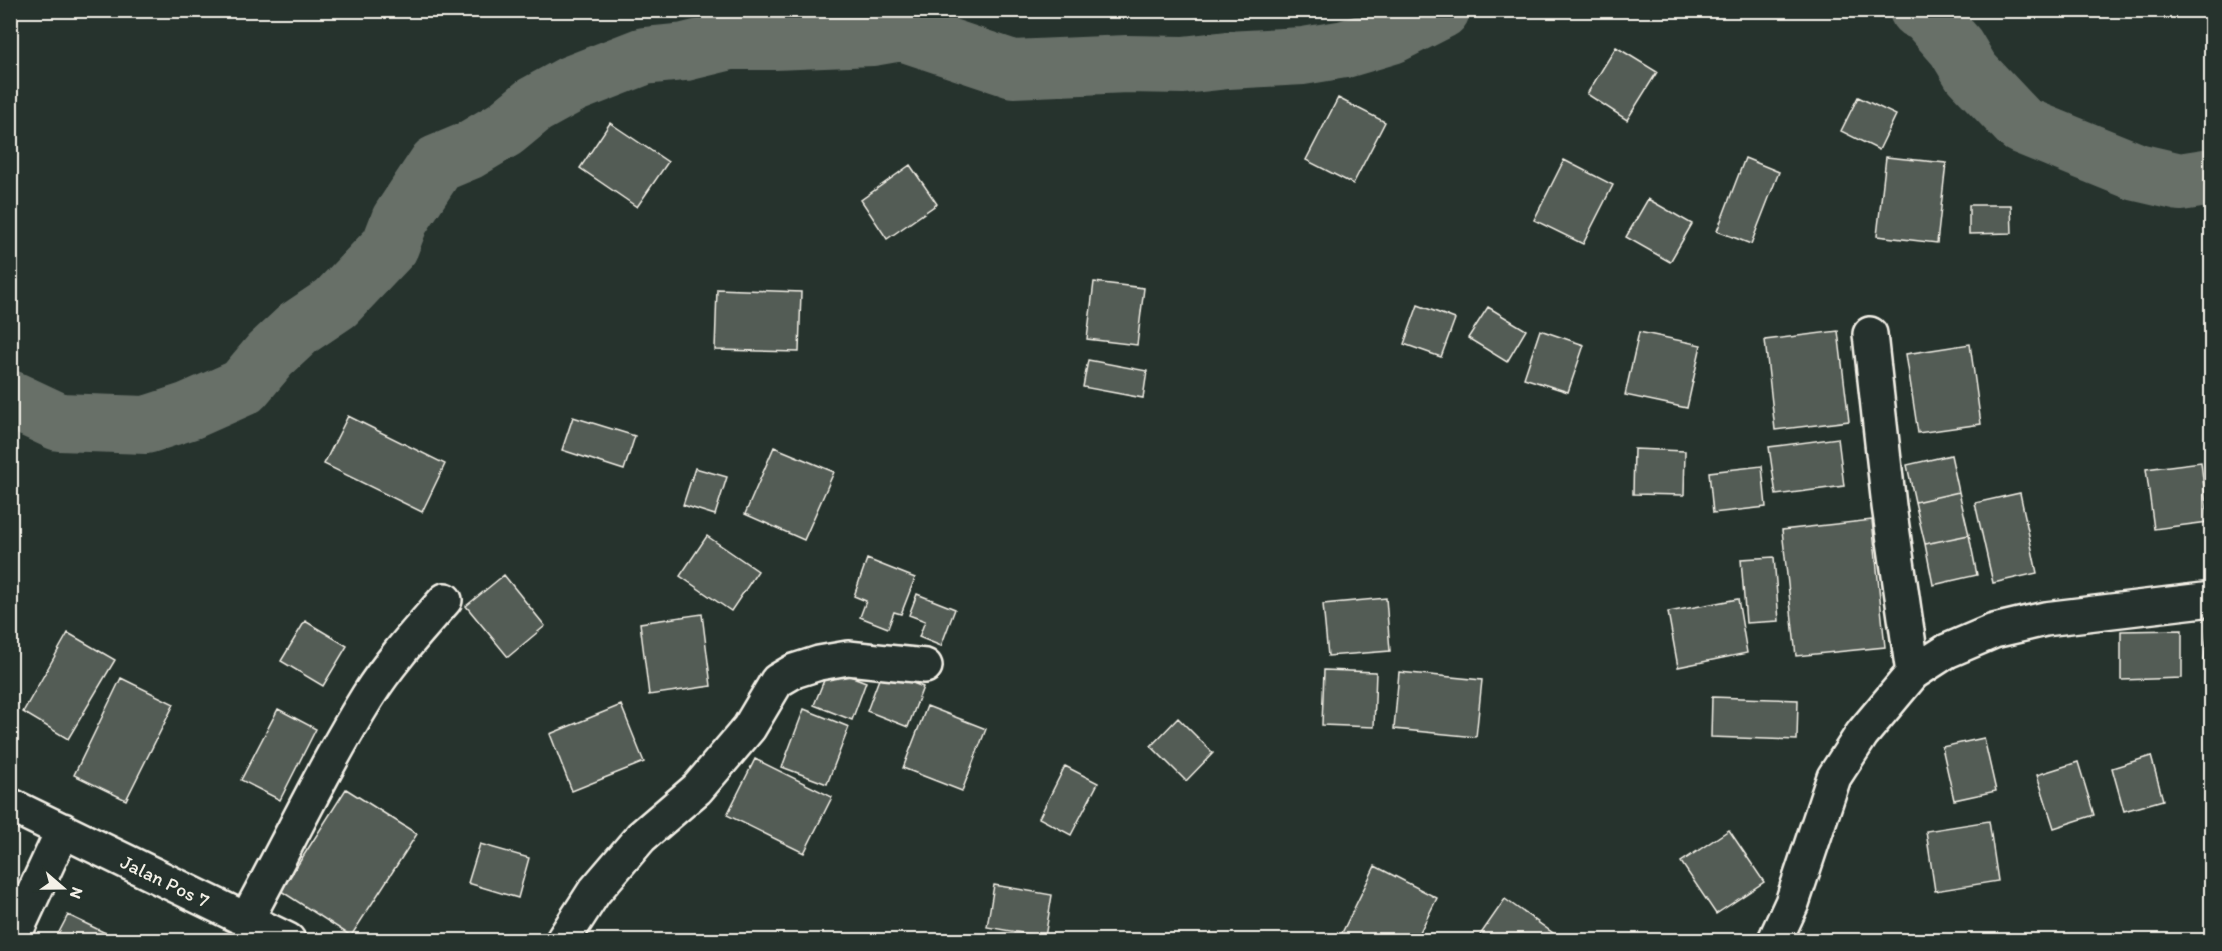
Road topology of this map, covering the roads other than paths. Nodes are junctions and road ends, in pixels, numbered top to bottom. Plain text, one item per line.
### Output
1 (1870, 334) dead end
2 (2211, 598) edge
3 (445, 600) dead end
4 (925, 666) dead end
5 (1913, 673) junction
6 (10, 805) edge
7 (63, 830) junction
8 (265, 932) edge
9 (12, 940) edge
10 (563, 940) edge
11 (1775, 940) edge

1 - 5 street
2 - 5 street
3 - 8 street
4 - 10 street
5 - 11 street
6 - 7 street, Jalan Pos 7
7 - 8 street, Jalan Pos 7
7 - 9 street

